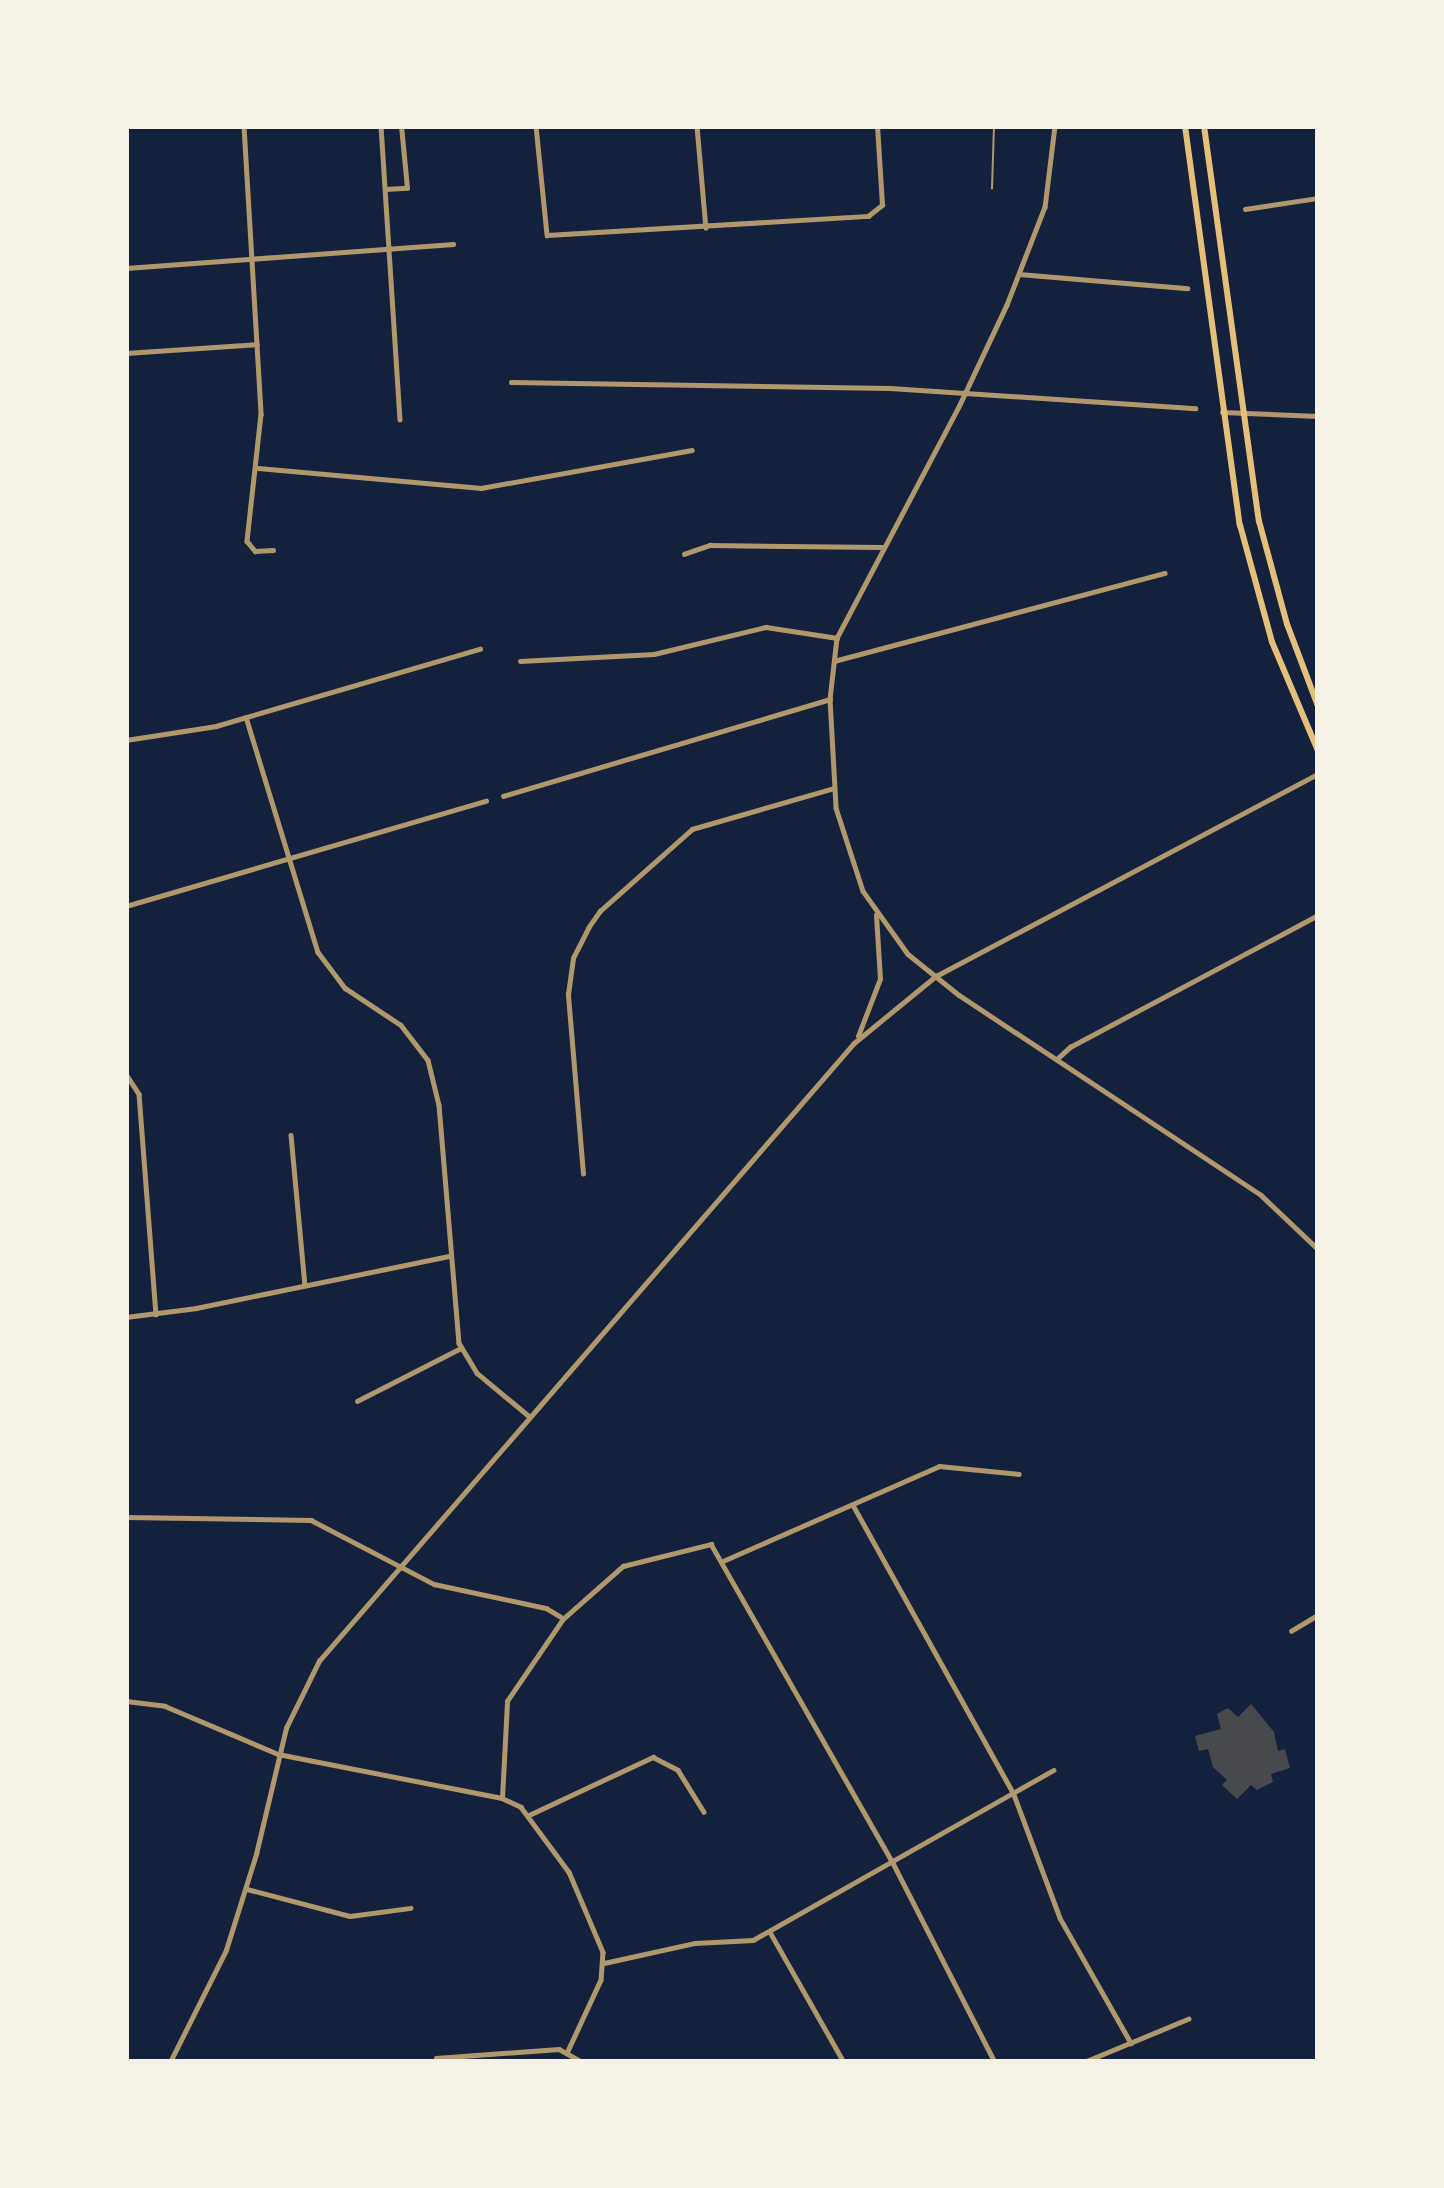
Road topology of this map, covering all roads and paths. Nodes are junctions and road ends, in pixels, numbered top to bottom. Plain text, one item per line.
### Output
1 (244, 126) edge
2 (381, 126) edge
3 (401, 126) edge
4 (536, 126) edge
5 (697, 126) edge
6 (877, 126) edge
7 (994, 126) edge
8 (1055, 126) edge
9 (1185, 126) edge
10 (1204, 126) edge
11 (385, 189) junction
12 (992, 189) dead end
13 (1318, 198) edge
14 (1245, 209) dead end
15 (706, 228) junction
16 (453, 244) dead end
17 (390, 249) junction
18 (252, 259) junction
19 (126, 268) edge
20 (1019, 274) junction
21 (1186, 288) dead end
22 (257, 344) junction
23 (126, 353) edge
24 (511, 382) dead end
25 (966, 394) junction
26 (1196, 408) dead end
27 (1222, 412) junction
28 (1241, 415) junction
29 (1318, 416) edge
30 (400, 419) dead end
31 (692, 450) dead end
32 (258, 468) junction
33 (882, 547) junction
34 (273, 550) dead end
35 (684, 554) dead end
36 (1164, 573) dead end
37 (837, 638) junction
38 (480, 649) dead end
39 (520, 661) dead end
40 (832, 662) junction
41 (830, 699) junction
42 (1318, 706) edge
43 (246, 717) junction
44 (126, 740) edge
45 (1318, 751) edge
46 (1318, 774) edge
47 (834, 788) junction
48 (503, 796) dead end
49 (486, 801) dead end
50 (287, 858) junction
51 (126, 906) edge
52 (876, 914) junction
53 (1318, 916) edge
54 (936, 976) junction
55 (854, 1043) junction
56 (1057, 1059) junction
57 (126, 1074) edge
58 (291, 1135) dead end
59 (583, 1174) dead end
60 (1318, 1250) edge
61 (451, 1256) junction
62 (304, 1285) junction
63 (156, 1314) junction
64 (126, 1316) edge
65 (460, 1348) junction
66 (357, 1401) dead end
67 (529, 1416) junction
68 (1019, 1474) dead end
69 (853, 1505) junction
70 (126, 1516) edge
71 (723, 1561) junction
72 (401, 1564) junction
73 (1318, 1616) edge
74 (563, 1618) junction
75 (1292, 1631) dead end
76 (126, 1701) edge
77 (278, 1754) junction
78 (1053, 1771) dead end
79 (1013, 1792) junction
80 (502, 1798) junction
81 (704, 1812) dead end
82 (529, 1815) junction
83 (892, 1861) junction
84 (247, 1889) junction
85 (410, 1908) dead end
86 (770, 1932) junction
87 (604, 1963) junction
88 (1188, 2019) dead end
89 (1131, 2043) junction
90 (568, 2051) junction
91 (436, 2058) dead end
92 (170, 2062) edge
93 (582, 2062) edge
94 (844, 2062) edge
95 (994, 2062) edge
96 (1084, 2062) edge

1 - 18 street
2 - 11 street
3 - 11 street
4 - 15 street
5 - 15 street
6 - 15 street
7 - 12 lane
8 - 20 street
9 - 27 main road
10 - 28 main road
11 - 17 street
13 - 14 street
16 - 17 street
17 - 18 street
17 - 30 street
18 - 19 street
18 - 22 street
20 - 21 street
20 - 25 street
22 - 23 street
22 - 32 street
24 - 25 street
25 - 26 street
25 - 33 street
27 - 28 street
27 - 45 main road
28 - 29 street
28 - 42 main road
31 - 32 street
32 - 34 street
33 - 35 street
33 - 37 street
36 - 40 street
37 - 39 street
37 - 40 street
38 - 43 street
40 - 41 street
41 - 47 street
41 - 48 street
43 - 44 street
43 - 50 street
46 - 54 street
47 - 52 street
47 - 59 street
49 - 50 street
50 - 51 street
50 - 61 street
52 - 54 street
52 - 55 street
53 - 56 street
54 - 55 street
54 - 56 street
55 - 67 street
56 - 60 street
57 - 63 street
58 - 62 street
61 - 62 street
61 - 65 street
62 - 63 street
63 - 64 street
65 - 66 street
65 - 67 street
67 - 72 street
68 - 69 street
69 - 71 street
69 - 79 street
70 - 72 street
71 - 74 street
71 - 83 street
72 - 74 street
72 - 77 street
73 - 75 street
74 - 80 street
76 - 77 street
77 - 80 street
77 - 84 street
78 - 79 street
79 - 83 street
79 - 89 street
80 - 82 street
81 - 82 street
82 - 87 street
83 - 86 street
83 - 95 street
84 - 85 street
84 - 92 street
86 - 87 street
86 - 94 street
87 - 90 street
88 - 89 street
89 - 96 street
90 - 91 street
90 - 93 street

